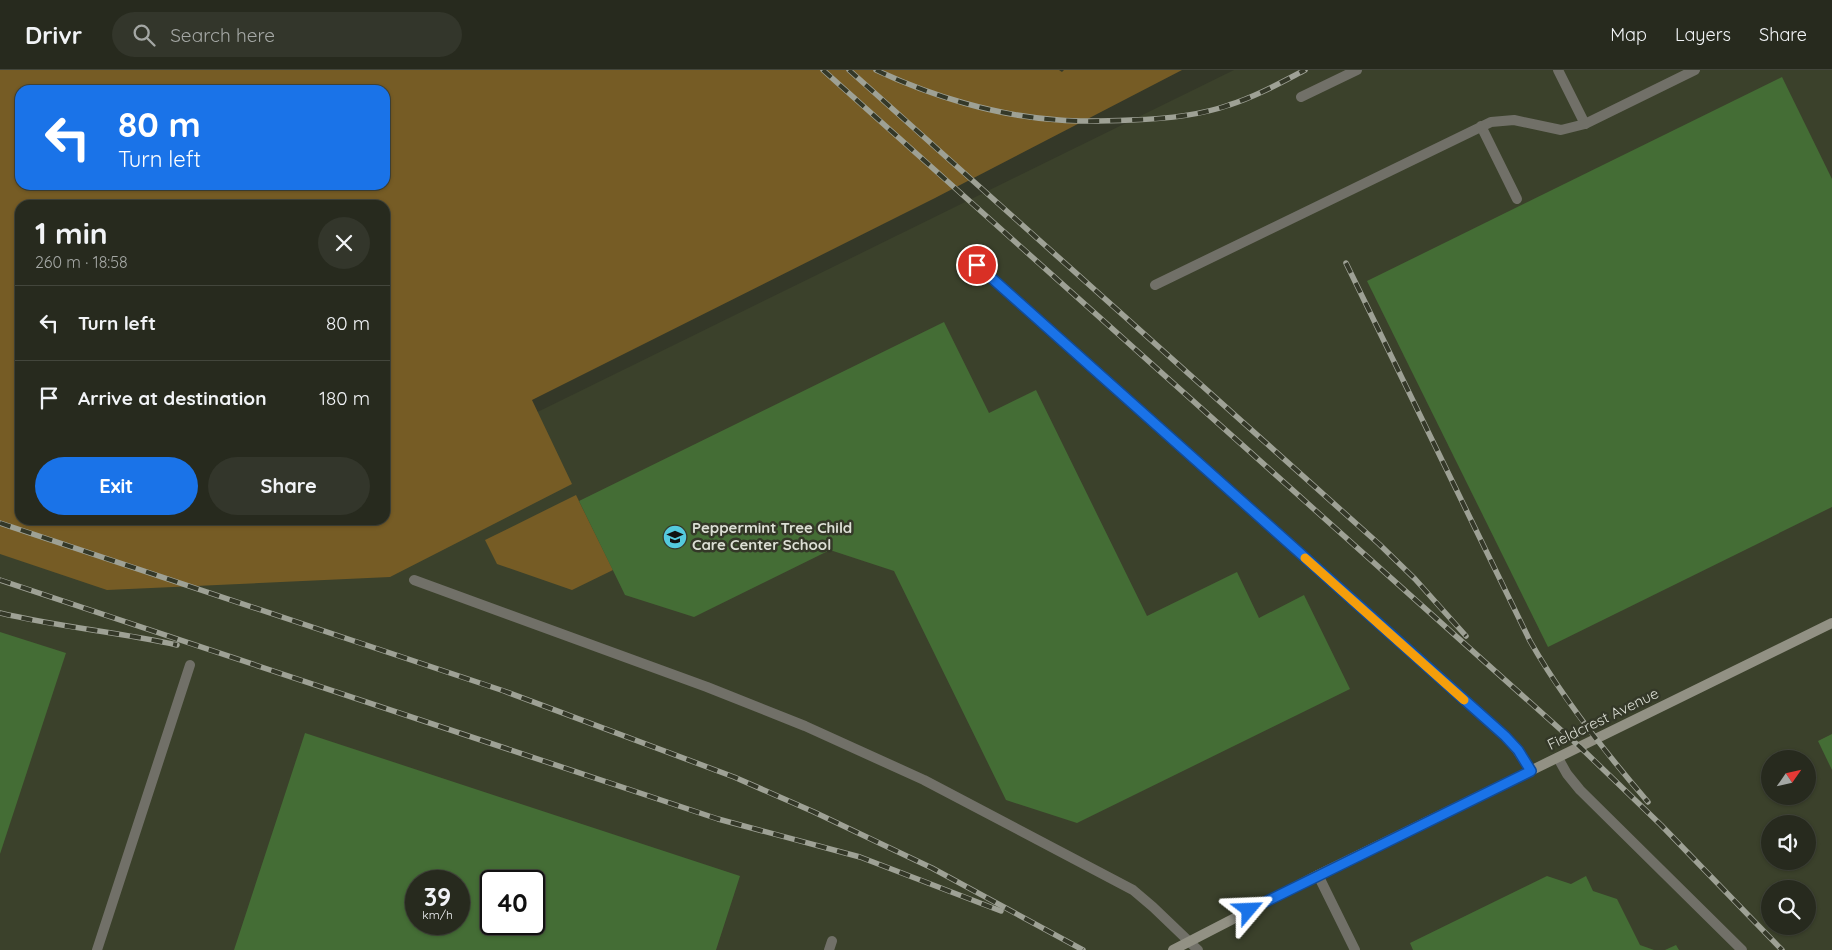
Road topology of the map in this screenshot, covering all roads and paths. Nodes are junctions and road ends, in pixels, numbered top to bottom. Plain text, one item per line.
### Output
1 (1357, 70) edge
2 (1558, 70) edge
3 (1695, 70) edge
4 (1301, 97) dead end
5 (1585, 124) junction
6 (1480, 126) junction
7 (1517, 199) dead end
8 (977, 265) dead end
9 (1155, 285) dead end
10 (414, 580) dead end
11 (1832, 623) edge
12 (190, 665) dead end
13 (1558, 758) junction
14 (1531, 771) junction
15 (1318, 875) junction
16 (1188, 941) junction
17 (97, 950) edge
18 (1173, 950) edge
19 (1198, 950) edge
20 (1355, 950) edge
21 (1742, 950) edge

1 - 4 lane
2 - 5 lane
3 - 5 lane
5 - 6 lane
6 - 7 lane
6 - 9 lane
8 - 14 lane
10 - 16 lane
11 - 13 street, Fieldcrest Avenue
12 - 17 lane
13 - 14 street, Fieldcrest Avenue
13 - 21 lane
14 - 15 street, Fieldcrest Avenue
15 - 16 street, Fieldcrest Avenue
15 - 20 lane
16 - 18 street, Fieldcrest Avenue
16 - 19 lane

